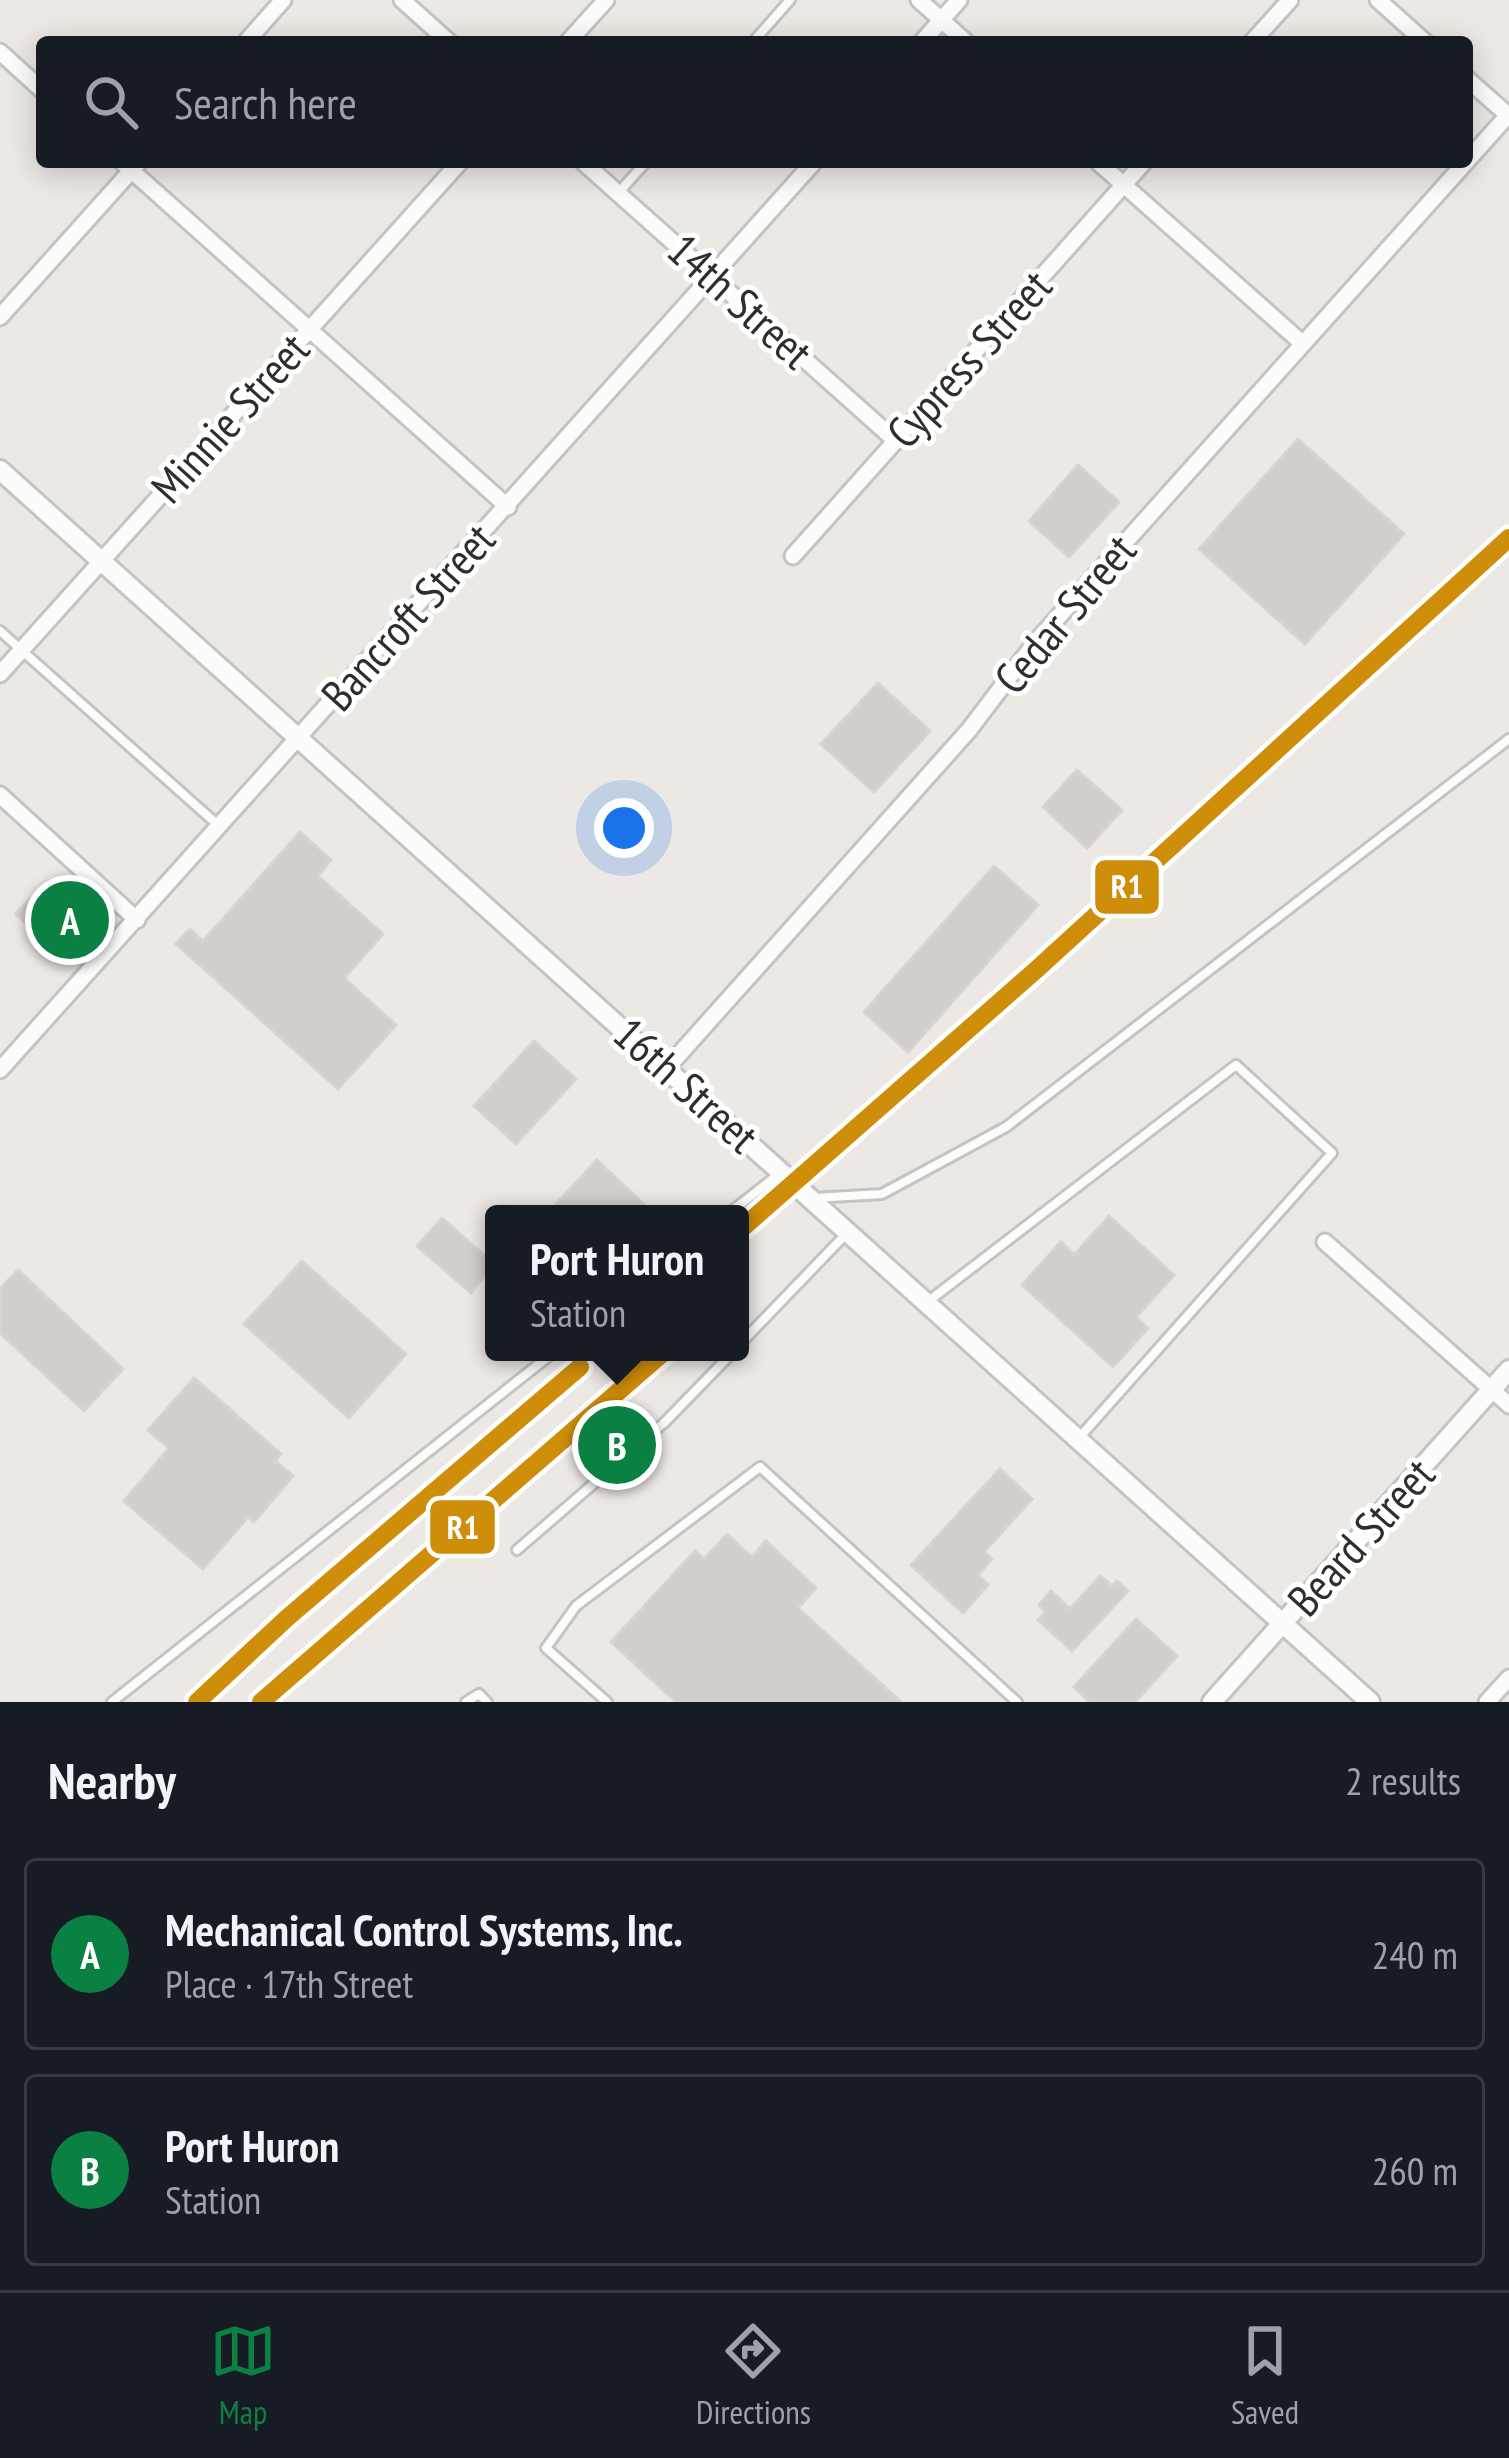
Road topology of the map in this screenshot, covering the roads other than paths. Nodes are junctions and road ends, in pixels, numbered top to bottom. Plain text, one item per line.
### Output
1 (283, 0) edge
2 (402, 0) edge
3 (606, 0) edge
4 (790, 0) edge
5 (919, 0) edge
6 (959, 0) edge
7 (1290, 0) edge
8 (1378, 0) edge
9 (941, 20) junction
10 (251, 36) edge
11 (441, 36) edge
12 (573, 36) edge
13 (758, 36) edge
14 (927, 36) edge
15 (959, 36) edge
16 (1257, 36) edge
17 (1418, 36) edge
18 (0, 52) edge
19 (1473, 84) edge
20 (36, 85) edge
21 (1508, 115) edge
22 (1473, 153) edge
23 (127, 168) edge
24 (133, 168) edge
25 (455, 168) edge
26 (590, 168) edge
27 (641, 168) edge
28 (809, 168) edge
29 (1105, 168) edge
30 (1139, 168) edge
31 (1460, 168) edge
32 (1124, 185) junction
33 (618, 193) junction
34 (712, 276) junction
35 (0, 316) edge
36 (309, 329) junction
37 (1302, 343) junction
38 (896, 441) junction
39 (0, 470) edge
40 (508, 507) junction
41 (793, 556) dead end
42 (102, 562) junction
43 (0, 631) edge
44 (22, 650) junction
45 (0, 674) edge
46 (300, 738) junction
47 (1509, 739) edge
48 (0, 795) edge
49 (220, 827) junction
50 (137, 920) junction
51 (667, 1068) junction
52 (0, 1070) edge
53 (782, 1172) junction
54 (811, 1198) junction
55 (740, 1205) edge
56 (848, 1233) junction
57 (1325, 1243) dead end
58 (925, 1304) junction
59 (749, 1335) edge
60 (543, 1361) edge
61 (724, 1361) edge
62 (1509, 1370) edge
63 (1492, 1390) junction
64 (1509, 1406) edge
65 (1077, 1440) junction
66 (517, 1550) dead end
67 (1284, 1624) junction
68 (1509, 1678) edge
69 (112, 1702) edge
70 (466, 1702) edge
71 (487, 1702) edge
72 (607, 1702) edge
73 (1017, 1702) edge
74 (1212, 1702) edge
75 (1370, 1702) edge
76 (1487, 1702) edge

1 - 10 street
2 - 11 street
3 - 12 street
4 - 13 lane
5 - 9 street
6 - 9 street
7 - 16 street
8 - 17 street
9 - 14 street
9 - 15 street
18 - 20 street
19 - 21 street
21 - 22 street, Cedar Street
23 - 35 street
24 - 36 street
25 - 36 street, Minnie Street
26 - 33 street, 14th Street
27 - 33 lane
28 - 34 street, Bancroft Street
29 - 32 street
30 - 32 street, Cypress Street
31 - 37 street, Cedar Street
32 - 37 street
32 - 38 street, Cypress Street
33 - 34 street, 14th Street
34 - 38 street, 14th Street
34 - 40 street, Bancroft Street
36 - 40 street
36 - 42 street, Minnie Street
37 - 51 street, Cedar Street
38 - 41 street, Cypress Street
39 - 42 street, 16th Street
40 - 46 street, Bancroft Street
42 - 44 street, Minnie Street
42 - 46 street, 16th Street
43 - 44 lane
44 - 45 street, Minnie Street
44 - 49 lane
46 - 49 street, Bancroft Street
46 - 51 street, 16th Street
47 - 54 lane
48 - 50 street
49 - 50 street, Bancroft Street
50 - 52 street, Bancroft Street
51 - 53 street, 16th Street
53 - 54 street, 16th Street
53 - 55 lane
54 - 56 street, 16th Street
56 - 58 street, 16th Street
56 - 59 lane
57 - 63 street
58 - 65 street, 16th Street
58 - 65 lane
60 - 69 lane
61 - 66 lane
62 - 63 street, Beard Street
63 - 64 street
63 - 67 street, Beard Street
65 - 67 street, 16th Street
67 - 74 street, Beard Street
67 - 75 street, 16th Street
68 - 76 street
70 - 71 lane
72 - 73 lane

